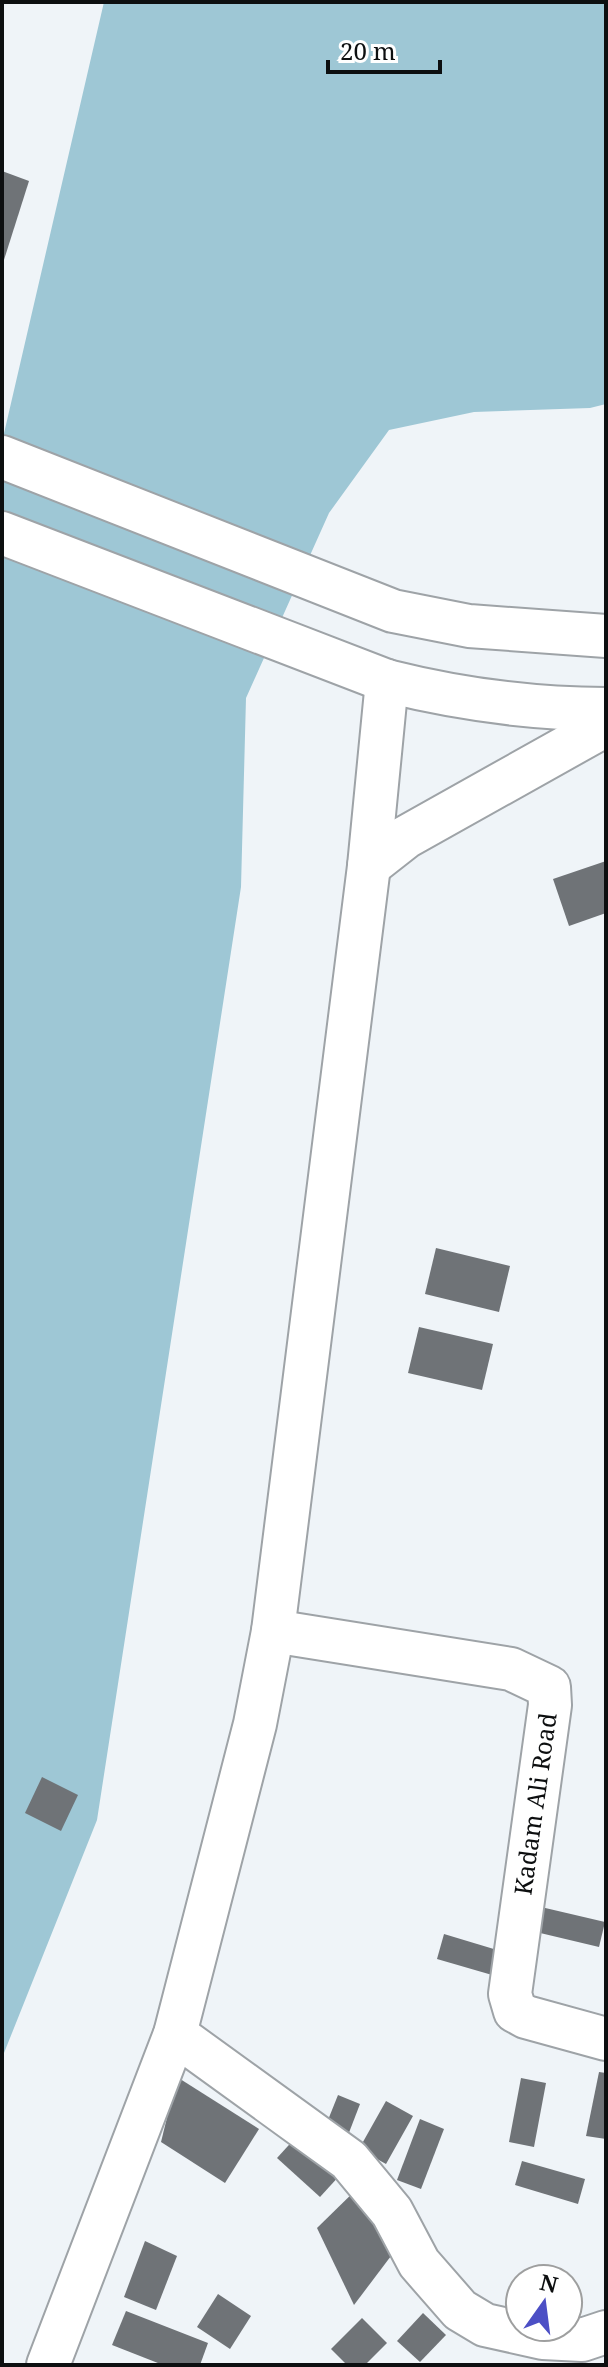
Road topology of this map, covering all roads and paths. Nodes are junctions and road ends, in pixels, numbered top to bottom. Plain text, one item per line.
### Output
1 (2, 457) edge
2 (2, 533) edge
3 (606, 636) edge
4 (371, 675) junction
5 (606, 709) edge
6 (606, 725) edge
7 (369, 866) junction
8 (273, 1631) junction
9 (175, 2034) junction
10 (606, 2039) edge
11 (606, 2332) edge
12 (48, 2365) edge

1 - 3 street
2 - 4 street
4 - 5 street
4 - 7 street
6 - 7 street
7 - 8 street
8 - 9 street
8 - 10 street, Kadam Ali Road
9 - 11 street
9 - 12 street

